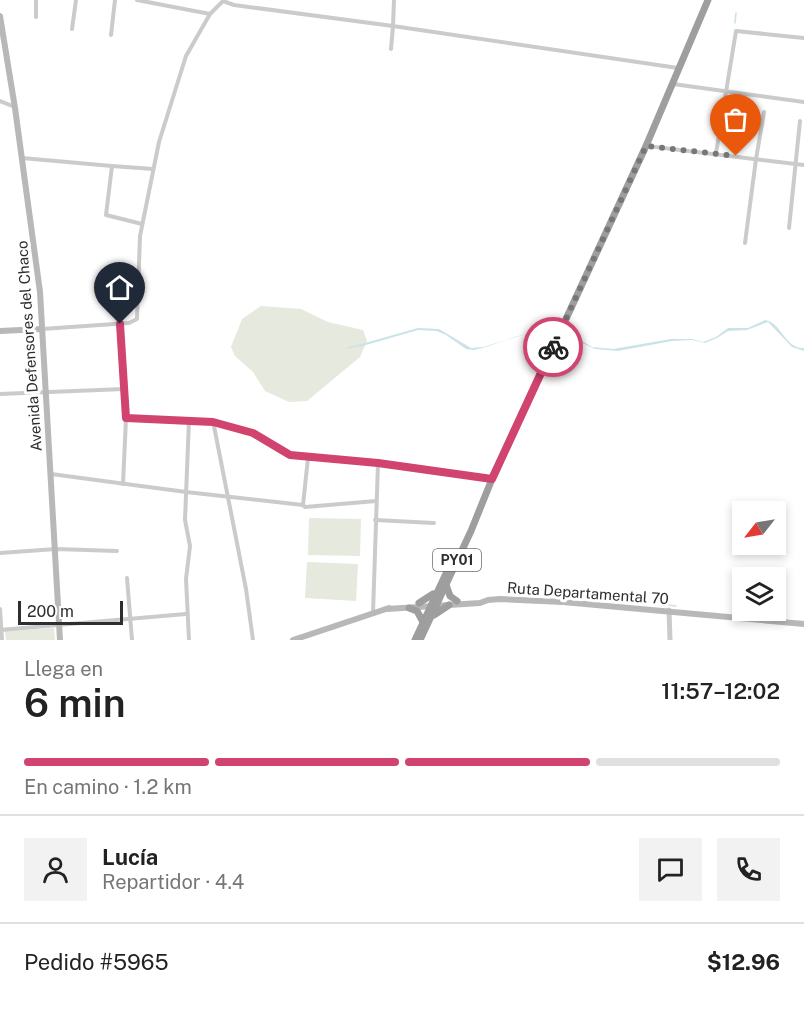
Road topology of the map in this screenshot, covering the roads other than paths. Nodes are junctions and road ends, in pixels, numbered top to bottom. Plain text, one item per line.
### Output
1 (36, 0) edge
2 (76, 0) edge
3 (115, 0) edge
4 (137, 0) edge
5 (224, 0) edge
6 (394, 0) edge
7 (708, 0) edge
8 (210, 15) junction
9 (0, 16) edge
10 (36, 17) dead end
11 (393, 26) junction
12 (72, 29) dead end
13 (111, 35) dead end
14 (804, 38) edge
15 (391, 49) dead end
16 (679, 68) junction
17 (673, 84) junction
18 (725, 91) junction
19 (0, 101) edge
20 (804, 102) edge
21 (15, 108) junction
22 (764, 112) dead end
23 (800, 121) dead end
24 (646, 146) junction
25 (716, 153) junction
26 (22, 158) junction
27 (756, 159) junction
28 (796, 164) junction
29 (804, 165) edge
30 (112, 166) junction
31 (153, 170) junction
32 (142, 224) junction
33 (789, 228) dead end
34 (745, 243) dead end
35 (120, 324) junction
36 (42, 329) junction
37 (0, 331) edge
38 (124, 389) junction
39 (45, 393) junction
40 (0, 394) edge
41 (126, 418) junction
42 (189, 420) junction
43 (213, 422) junction
44 (308, 458) junction
45 (378, 463) junction
46 (51, 477) junction
47 (492, 479) junction
48 (123, 484) junction
49 (186, 492) junction
50 (227, 497) junction
51 (376, 501) junction
52 (303, 505) junction
53 (475, 517) junction
54 (375, 520) junction
55 (434, 524) dead end
56 (56, 549) junction
57 (117, 551) dead end
58 (0, 553) edge
59 (127, 578) dead end
60 (446, 585) junction
61 (437, 590) junction
62 (488, 600) junction
63 (457, 601) junction
64 (419, 603) junction
65 (434, 604) junction
66 (449, 604) junction
67 (409, 608) junction
68 (0, 609) edge
69 (387, 609) junction
70 (669, 610) junction
71 (186, 614) junction
72 (373, 614) junction
73 (432, 617) junction
74 (130, 619) junction
75 (423, 622) junction
76 (804, 624) edge
77 (58, 626) junction
78 (1, 630) edge
79 (2, 640) edge
80 (60, 640) edge
81 (132, 640) edge
82 (189, 640) edge
83 (253, 640) edge
84 (293, 640) edge
85 (415, 640) edge
86 (420, 640) edge
87 (670, 640) edge

1 - 10 street
2 - 12 street
3 - 13 street
4 - 8 street
5 - 8 street
5 - 11 street
6 - 11 street
7 - 16 highway, PY01
8 - 31 street
9 - 21 main road, Avenida Defensores del Chaco
11 - 15 street
11 - 16 street
14 - 18 street
16 - 17 highway, PY01
17 - 18 street
17 - 24 highway, PY01
18 - 20 street
18 - 25 street
19 - 21 street
21 - 26 main road, Avenida Defensores del Chaco
22 - 27 street
23 - 28 street
24 - 25 street
24 - 47 highway, PY01
25 - 27 street
26 - 30 street
26 - 36 main road, Avenida Defensores del Chaco
27 - 28 street
27 - 34 street
28 - 29 street
28 - 33 street
30 - 31 street
30 - 32 street
31 - 32 street
32 - 35 street
35 - 36 street
35 - 38 street
36 - 37 main road
36 - 39 main road, Avenida Defensores del Chaco
38 - 39 street
38 - 41 street
39 - 40 street
39 - 46 main road, Avenida Defensores del Chaco
41 - 42 street
41 - 48 street
42 - 43 street
42 - 49 street
43 - 44 street
43 - 50 street
44 - 45 street
44 - 52 street
45 - 47 street
45 - 51 street
46 - 48 street
46 - 56 main road, Avenida Defensores del Chaco
47 - 53 highway, PY01
48 - 49 street
49 - 50 street
49 - 71 street
50 - 52 street
50 - 83 street
51 - 52 street
51 - 54 street
53 - 60 highway, PY01
53 - 61 highway, PY01
54 - 55 street
54 - 72 street
56 - 57 street
56 - 58 street
56 - 77 main road, Avenida Defensores del Chaco
59 - 74 street
60 - 63 highway
60 - 65 highway, PY01
61 - 64 highway
61 - 65 highway, PY01
62 - 63 main road
62 - 66 main road, Ruta Departamental 70
62 - 70 main road, Ruta Departamental 70
63 - 65 main road
64 - 65 main road, Ruta Departamental 70
64 - 69 main road, Ruta Departamental 70
65 - 66 main road, Ruta Departamental 70
65 - 67 main road, Ruta Departamental 70
65 - 73 highway, PY01
65 - 75 highway, PY01
66 - 73 highway
67 - 69 main road, Ruta Departamental 70
67 - 75 highway
68 - 78 street
69 - 72 main road
70 - 76 main road, Ruta Departamental 70
70 - 87 street
71 - 74 street
71 - 82 street
72 - 84 main road
73 - 86 highway, PY01
74 - 77 street
74 - 81 street
75 - 85 highway, PY01
77 - 78 street
77 - 80 main road, Avenida Defensores del Chaco
78 - 79 street

